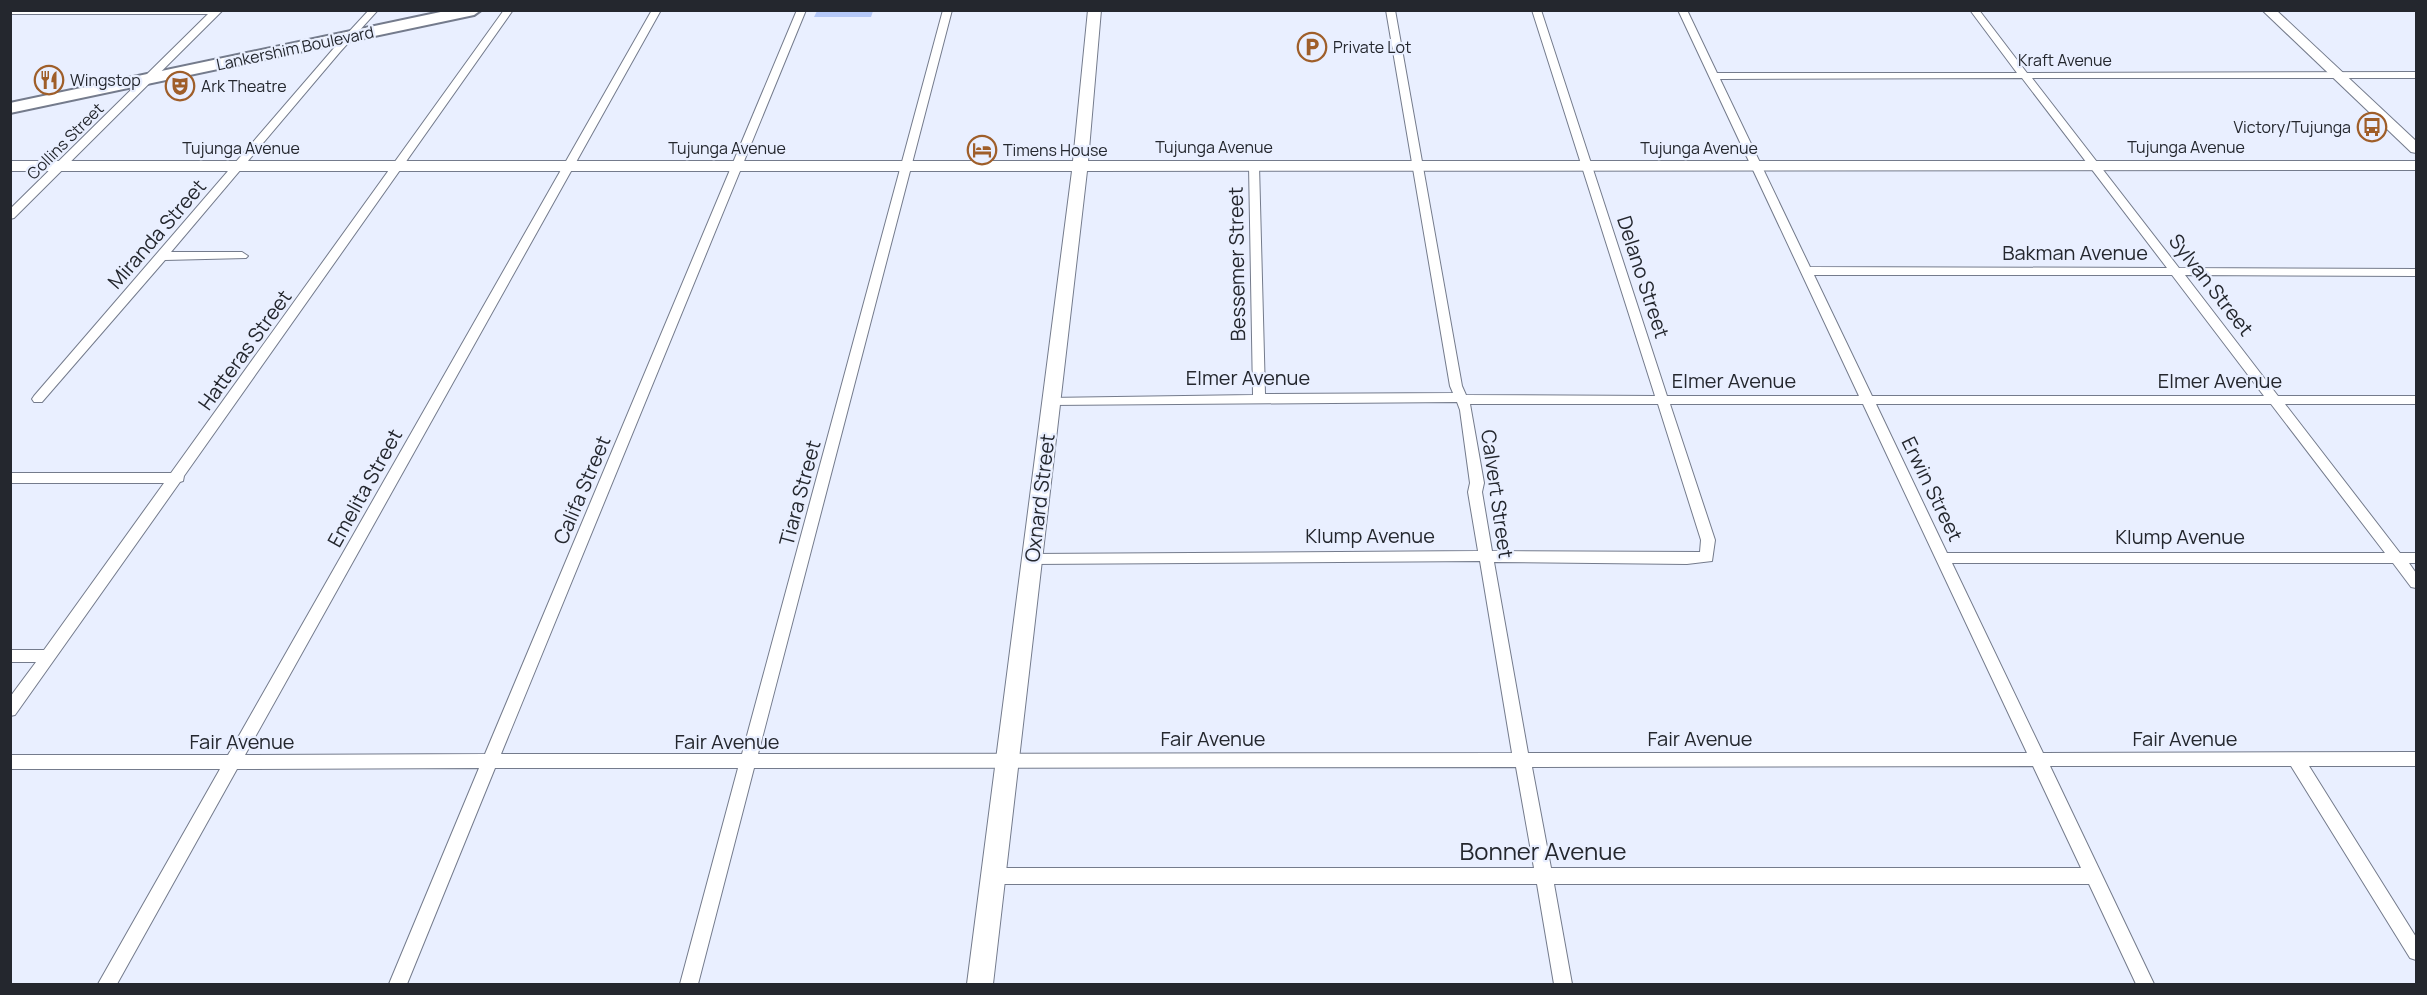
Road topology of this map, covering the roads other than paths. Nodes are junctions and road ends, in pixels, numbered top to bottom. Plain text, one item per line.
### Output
1 (374, 10) edge
2 (474, 10) edge
3 (509, 10) edge
4 (657, 10) edge
5 (802, 10) edge
6 (948, 10) edge
7 (1095, 10) edge
8 (1390, 10) edge
9 (1536, 10) edge
10 (1682, 10) edge
11 (1974, 10) edge
12 (2268, 10) edge
13 (10, 11) edge
14 (217, 11) edge
15 (352, 36) junction
16 (2025, 75) junction
17 (2337, 75) junction
18 (2416, 75) edge
19 (1714, 76) junction
20 (148, 78) junction
21 (10, 108) edge
22 (2416, 149) edge
23 (400, 165) junction
24 (907, 165) junction
25 (1080, 165) junction
26 (1254, 165) junction
27 (2094, 165) junction
28 (10, 166) edge
29 (60, 166) junction
30 (239, 166) junction
31 (569, 166) junction
32 (738, 166) junction
33 (1418, 166) junction
34 (1587, 166) junction
35 (1756, 166) junction
36 (2416, 166) edge
37 (10, 216) edge
38 (161, 256) junction
39 (242, 256) dead end
40 (1806, 271) junction
41 (2176, 272) junction
42 (2416, 272) edge
43 (1259, 397) junction
44 (1461, 398) junction
45 (38, 399) dead end
46 (2416, 400) edge
47 (1052, 401) junction
48 (1663, 401) junction
49 (1869, 401) junction
50 (2275, 401) junction
51 (10, 478) edge
52 (178, 478) junction
53 (1487, 556) junction
54 (1707, 556) joint
55 (1944, 558) junction
56 (2397, 558) junction
57 (2416, 558) edge
58 (1032, 560) junction
59 (2416, 583) edge
60 (10, 656) edge
61 (49, 656) junction
62 (10, 710) edge
63 (1522, 759) junction
64 (2416, 759) edge
65 (2038, 760) junction
66 (2296, 760) junction
67 (1008, 761) junction
68 (10, 762) edge
69 (233, 762) junction
70 (748, 762) junction
71 (490, 763) junction
72 (1544, 875) junction
73 (993, 876) junction
74 (2093, 876) junction
75 (2416, 952) edge
76 (107, 984) edge
77 (398, 984) edge
78 (689, 984) edge
79 (980, 984) edge
80 (1563, 984) edge
81 (2145, 984) edge

1 - 15 street, Miranda Street
2 - 15 main road, Lankershim Boulevard
3 - 23 street, Hatteras Street
4 - 31 street, Emelita Street
5 - 32 street, Califa Street
6 - 24 street, Tiara Street
7 - 25 street, Oxnard Street
8 - 33 street, Calvert Street
9 - 34 street, Delano Street
10 - 19 street, Erwin Street
11 - 16 street, Sylvan Street
12 - 17 street
13 - 14 street
14 - 20 street, Collins Street
15 - 20 main road, Lankershim Boulevard
15 - 30 street, Miranda Street
16 - 17 street, Kraft Avenue
16 - 19 street, Kraft Avenue
16 - 27 street, Sylvan Street
17 - 18 street, Kraft Avenue
17 - 22 street
19 - 35 street, Erwin Street
20 - 21 main road, Lankershim Boulevard
20 - 29 street, Collins Street
23 - 30 street, Tujunga Avenue
23 - 31 street, Tujunga Avenue
23 - 52 street, Hatteras Street
24 - 25 street, Tujunga Avenue
24 - 32 street, Tujunga Avenue
24 - 70 street, Tiara Street
25 - 26 street, Tujunga Avenue
25 - 47 street, Oxnard Street
26 - 33 street, Tujunga Avenue
26 - 43 street, Bessemer Street
27 - 35 street, Tujunga Avenue
27 - 36 street, Tujunga Avenue
27 - 41 street, Sylvan Street
28 - 29 street, Tujunga Avenue
29 - 30 street, Tujunga Avenue
29 - 37 street, Collins Street
30 - 38 street, Miranda Street
31 - 32 street, Tujunga Avenue
31 - 69 street, Emelita Street
32 - 71 street, Califa Street
33 - 34 street, Tujunga Avenue
33 - 44 street, Calvert Street
34 - 35 street, Tujunga Avenue
34 - 48 street, Delano Street
35 - 40 street, Erwin Street
38 - 39 street
38 - 45 street, Miranda Street
40 - 41 street, Bakman Avenue
40 - 49 street, Erwin Street
41 - 42 street, Bakman Avenue
41 - 50 street, Sylvan Street
43 - 44 street, Elmer Avenue
43 - 47 street, Elmer Avenue
44 - 48 street, Elmer Avenue
44 - 53 street, Calvert Street
46 - 50 street, Elmer Avenue
47 - 58 street, Oxnard Street
48 - 49 street, Elmer Avenue
48 - 54 street, Delano Street
49 - 50 street, Elmer Avenue
49 - 55 street, Erwin Street
50 - 56 street, Sylvan Street
51 - 52 street
52 - 61 street, Hatteras Street
53 - 54 street, Klump Avenue
53 - 58 street, Klump Avenue
53 - 63 street, Calvert Street
55 - 56 street, Klump Avenue
55 - 65 street, Erwin Street
56 - 57 street, Klump Avenue
56 - 59 street, Sylvan Street
58 - 67 street, Oxnard Street
60 - 61 street
61 - 62 street, Hatteras Street
63 - 65 street, Fair Avenue
63 - 67 street, Fair Avenue
63 - 72 street, Calvert Street
64 - 66 street, Fair Avenue
65 - 66 street, Fair Avenue
65 - 74 street, Erwin Street
66 - 75 street
67 - 70 street, Fair Avenue
67 - 73 street, Oxnard Street
68 - 69 street, Fair Avenue
69 - 71 street, Fair Avenue
69 - 76 street, Emelita Street
70 - 71 street, Fair Avenue
70 - 78 street, Tiara Street
71 - 77 street, Califa Street
72 - 73 street, Bonner Avenue
72 - 74 street, Bonner Avenue
72 - 80 street, Calvert Street
73 - 79 street, Oxnard Street
74 - 81 street, Erwin Street

